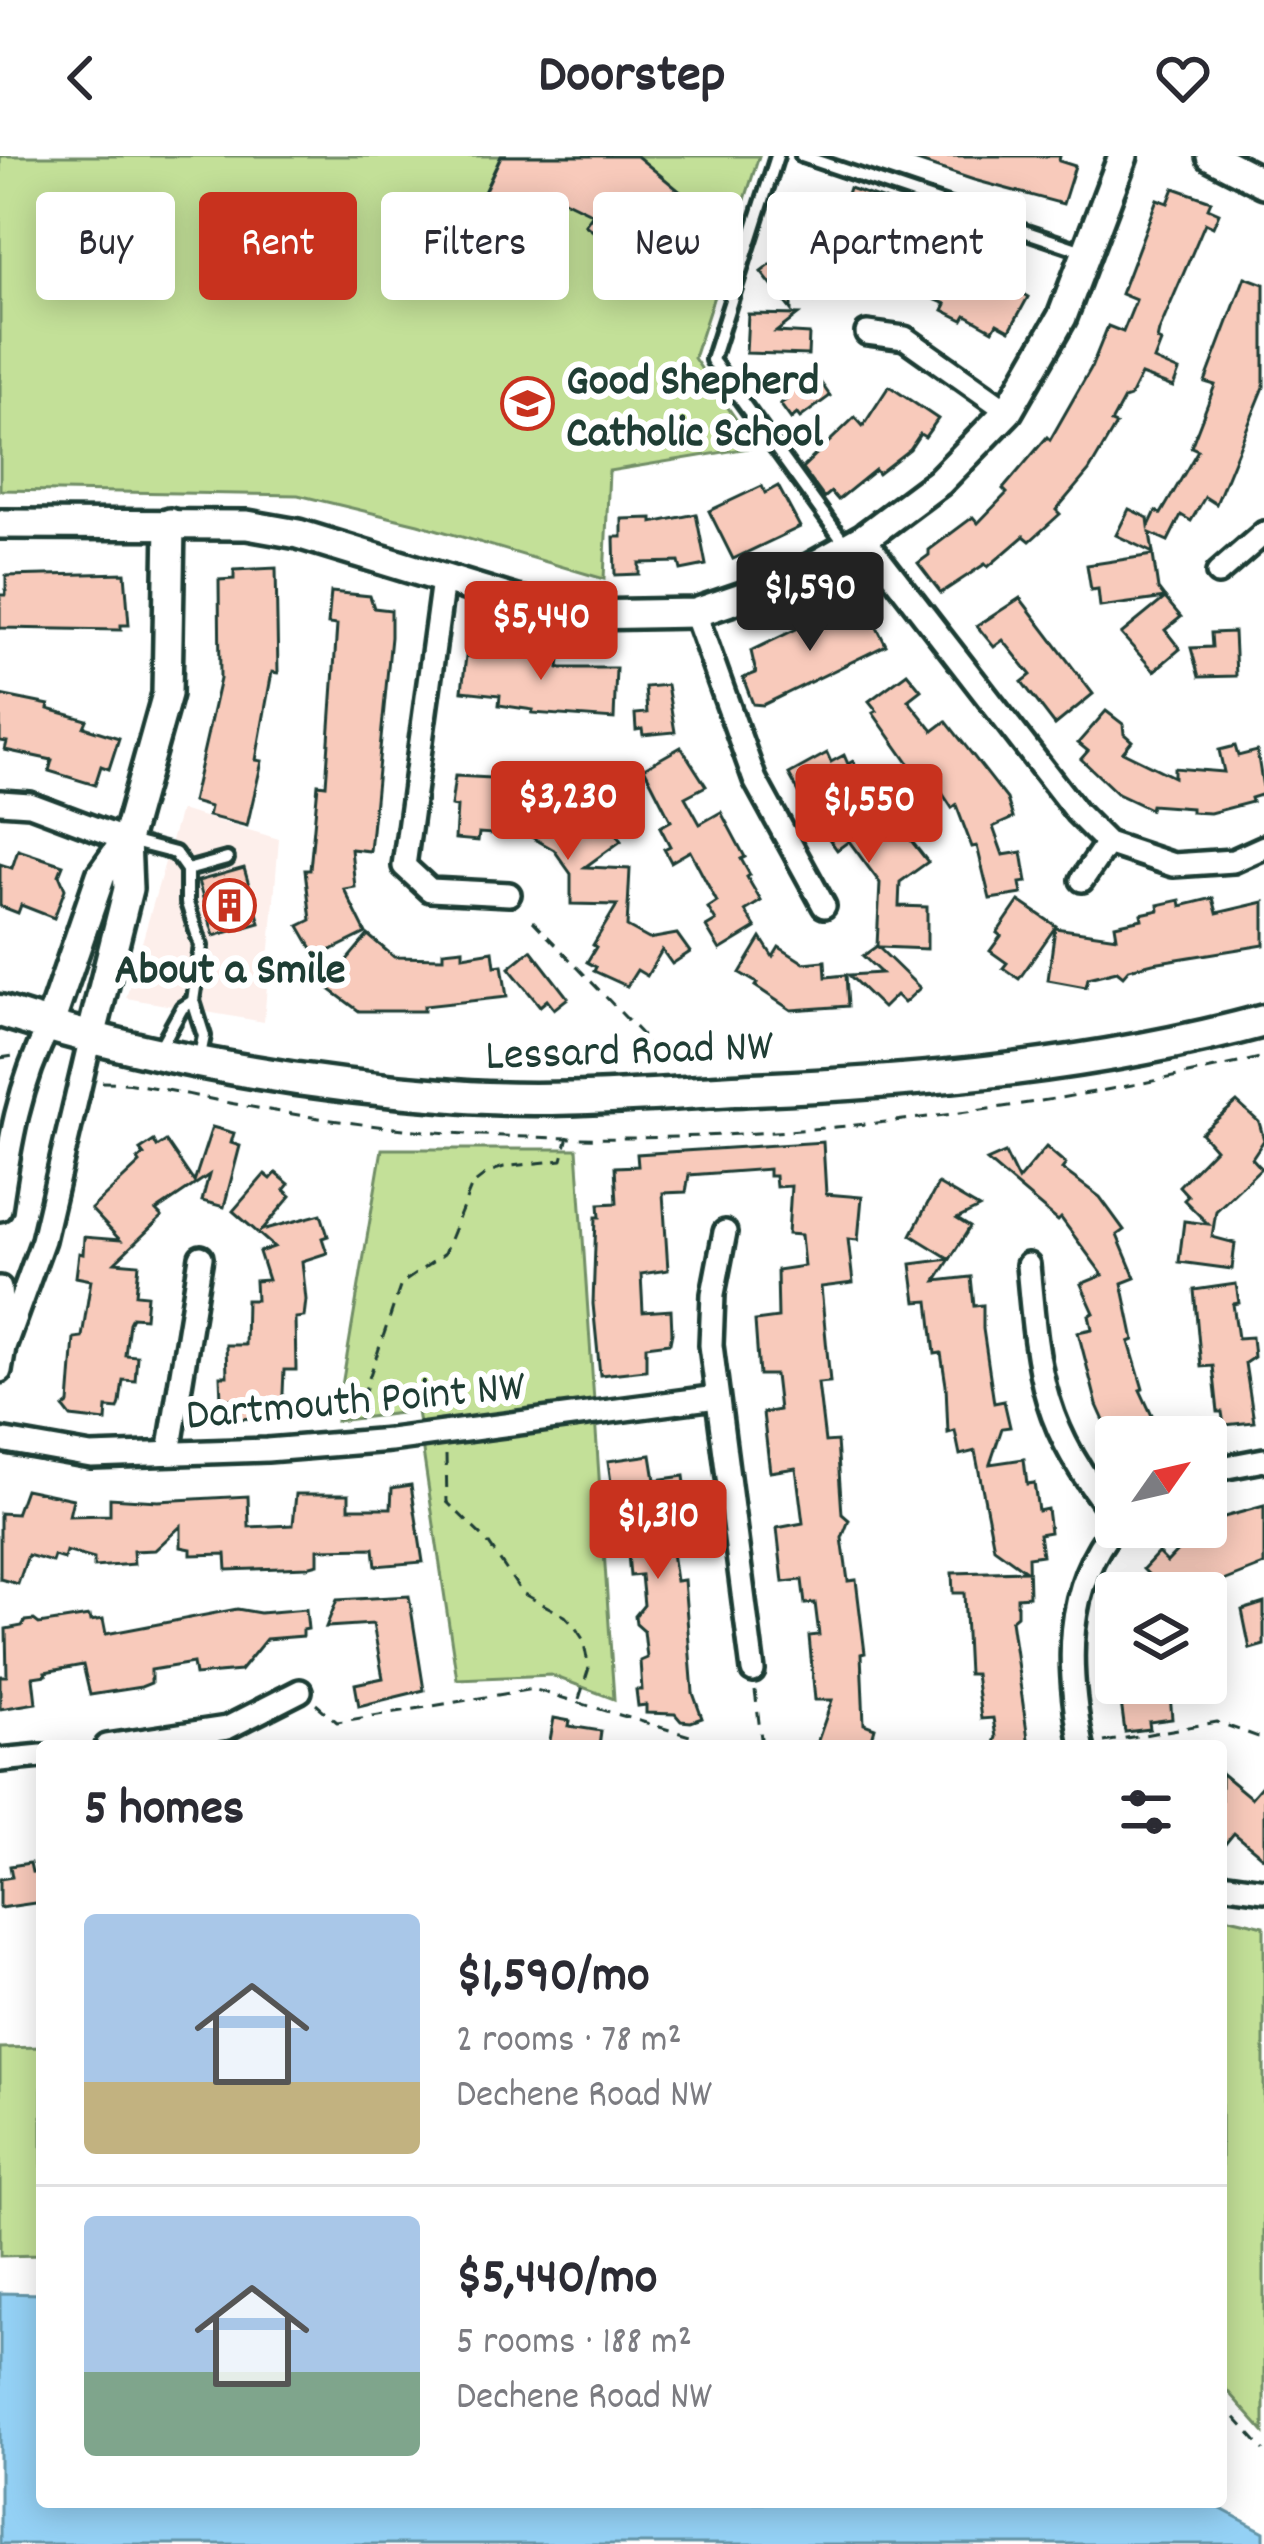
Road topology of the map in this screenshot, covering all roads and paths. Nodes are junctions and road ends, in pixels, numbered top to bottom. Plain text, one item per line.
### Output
1 (777, 156) edge
2 (802, 156) edge
3 (1123, 156) edge
4 (1211, 156) edge
5 (1264, 183) edge
6 (1088, 253) junction
7 (867, 333) dead end
8 (1008, 411) junction
9 (170, 523) junction
10 (0, 524) edge
11 (1264, 533) edge
12 (855, 542) junction
13 (1218, 573) dead end
14 (443, 580) junction
15 (695, 614) junction
16 (0, 802) edge
17 (126, 840) junction
18 (1107, 843) junction
19 (1264, 847) edge
20 (227, 860) dead end
21 (187, 870) junction
22 (1082, 880) dead end
23 (508, 894) dead end
24 (824, 906) dead end
25 (533, 921) dead end
26 (193, 1001) junction
27 (0, 1011) edge
28 (1264, 1021) edge
29 (49, 1026) junction
30 (91, 1037) junction
31 (158, 1052) junction
32 (652, 1057) dead end
33 (0, 1058) edge
34 (32, 1058) junction
35 (199, 1060) junction
36 (568, 1136) dead end
37 (0, 1208) edge
38 (725, 1232) dead end
39 (201, 1258) dead end
40 (1028, 1265) dead end
41 (0, 1288) edge
42 (4, 1346) junction
43 (0, 1371) edge
44 (717, 1397) junction
45 (360, 1420) dead end
46 (0, 1440) edge
47 (169, 1453) junction
48 (446, 1455) dead end
49 (1264, 1460) edge
50 (1227, 1467) edge
51 (1095, 1491) edge
52 (1100, 1548) edge
53 (753, 1671) joint
54 (300, 1691) joint
55 (578, 1701) junction
56 (1264, 1738) edge
57 (147, 1740) edge
58 (704, 1740) edge
59 (761, 1740) edge
60 (1081, 1740) edge
61 (1117, 1740) edge
62 (36, 1757) edge
63 (0, 1760) edge
64 (1227, 1885) edge
65 (1264, 1890) edge
66 (1227, 2409) edge
67 (1264, 2450) edge

1 - 12 lane
2 - 6 lane
3 - 6 street
4 - 5 street
6 - 8 street
7 - 8 street
8 - 12 street
9 - 10 street
9 - 14 street
9 - 17 street
11 - 13 street
12 - 15 street
12 - 18 street
14 - 15 street
14 - 23 street
15 - 24 street
16 - 17 street
17 - 21 lane
17 - 29 street
17 - 30 street
18 - 19 street
18 - 22 street
20 - 21 lane
21 - 26 lane
25 - 32 path
26 - 31 lane
26 - 35 lane
27 - 29 main road, Lessard Road NW
28 - 35 main road, Lessard Road NW
29 - 30 main road, Lessard Road NW
29 - 34 street
30 - 31 main road, Lessard Road NW
30 - 42 street
31 - 35 main road, Lessard Road NW
33 - 34 path
34 - 37 street
36 - 45 path
38 - 44 street
39 - 47 street
40 - 51 street
41 - 42 street
42 - 43 street
44 - 47 street, Dartmouth Point NW
44 - 53 street
46 - 47 street, Dartmouth Point NW
48 - 55 path
49 - 50 street
52 - 60 street
53 - 59 path
54 - 55 path
54 - 57 street
55 - 58 path
56 - 61 path
62 - 63 street
64 - 65 street
66 - 67 path

